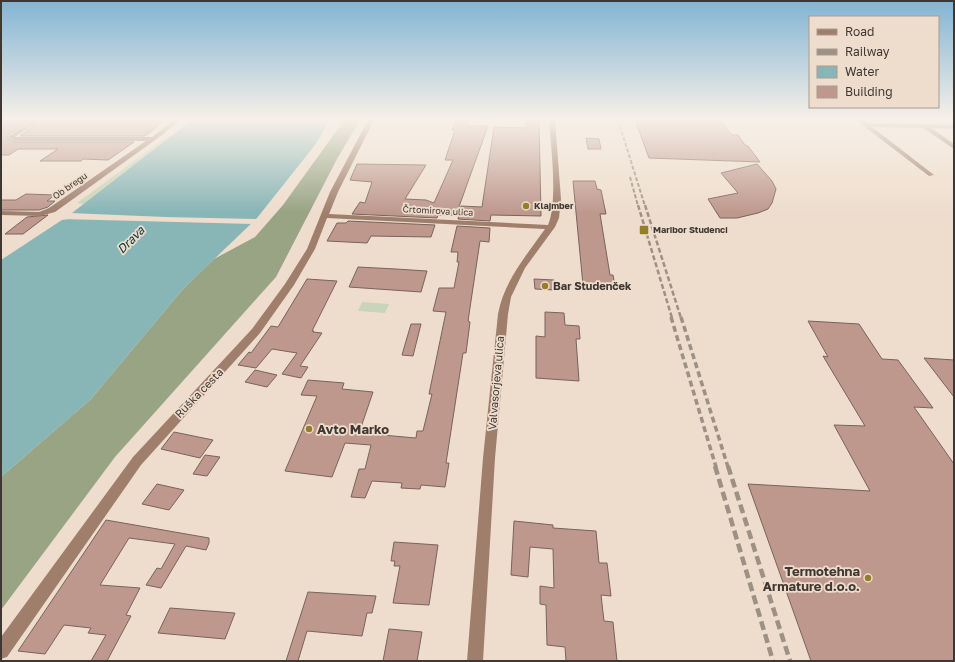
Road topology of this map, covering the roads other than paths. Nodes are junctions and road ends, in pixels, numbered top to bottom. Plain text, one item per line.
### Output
1 (136, 151) edge
2 (355, 151) edge
3 (554, 151) edge
4 (899, 151) edge
5 (931, 175) dead end
6 (1, 213) edge
7 (324, 216) junction
8 (551, 227) junction
9 (1, 652) edge
10 (475, 661) edge

1 - 6 street, Ob bregu
2 - 7 street, Ruška cesta
3 - 8 street, Valvasorjeva ulica
4 - 5 street
7 - 8 street, Črtomirova ulica
7 - 9 street, Ruška cesta
8 - 10 street, Valvasorjeva ulica

